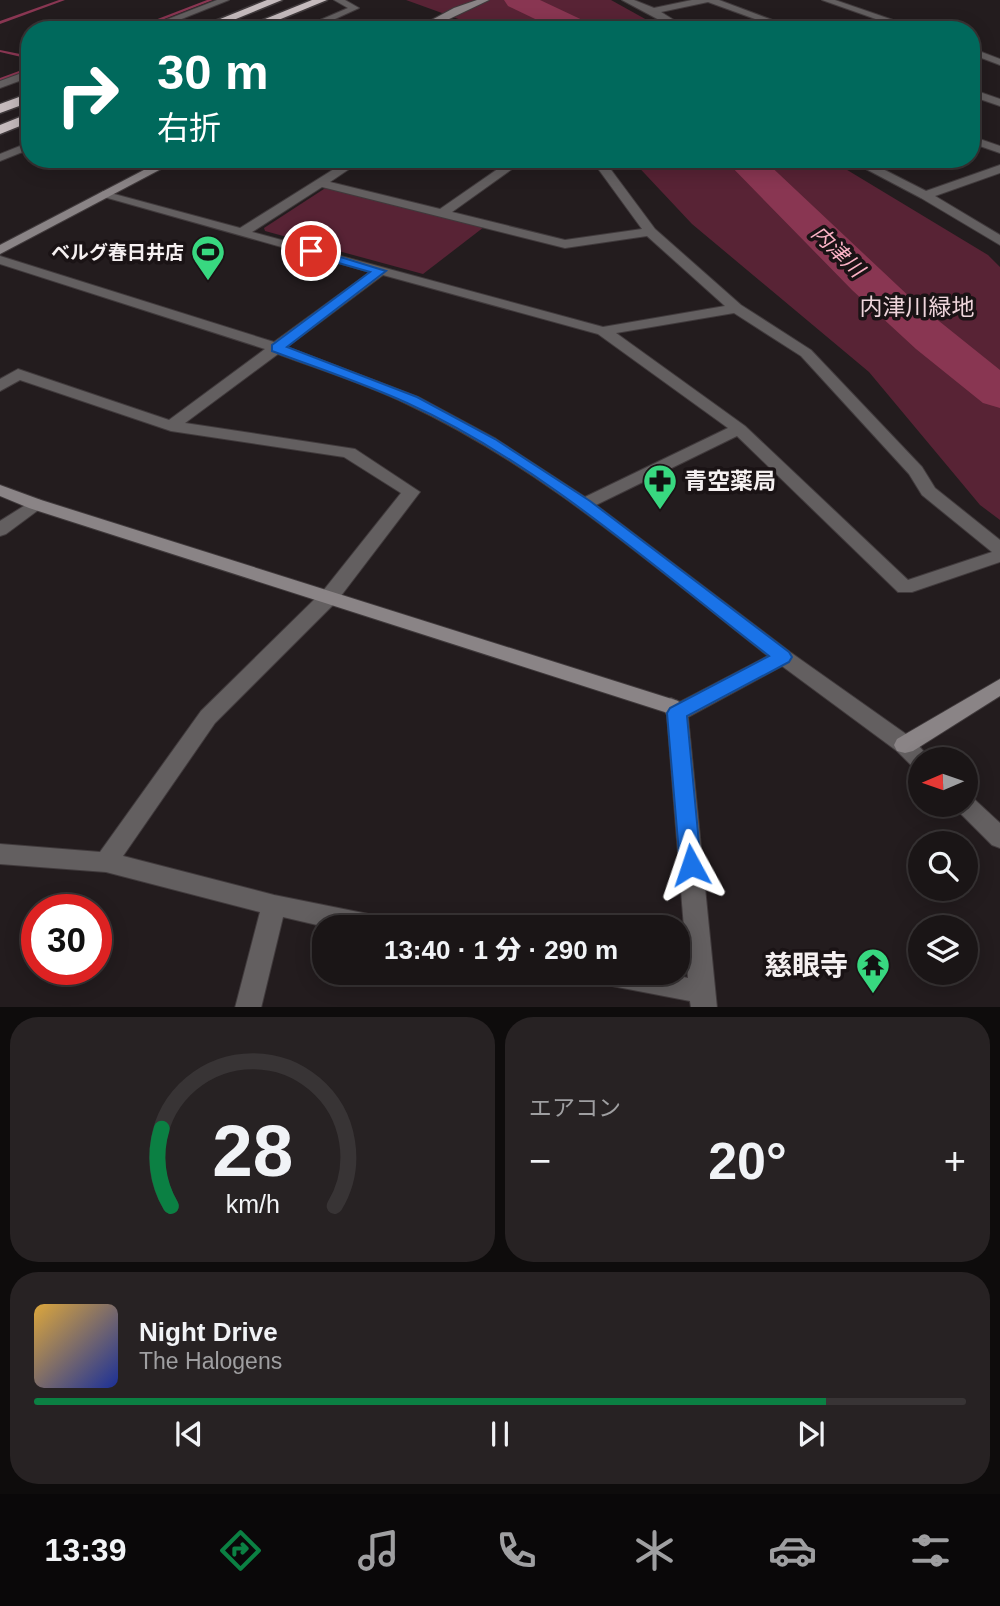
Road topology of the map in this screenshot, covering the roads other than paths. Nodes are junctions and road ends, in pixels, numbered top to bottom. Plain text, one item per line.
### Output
1 (225, 0) edge
2 (277, 0) edge
3 (322, 0) edge
4 (338, 0) edge
5 (485, 0) edge
6 (626, 0) edge
7 (705, 0) edge
8 (711, 0) edge
9 (809, 0) edge
10 (826, 0) edge
11 (653, 11) junction
12 (169, 21) edge
13 (222, 21) edge
14 (266, 21) edge
15 (324, 21) edge
16 (436, 21) edge
17 (670, 21) edge
18 (769, 21) edge
19 (871, 21) edge
20 (890, 21) edge
21 (980, 54) edge
22 (1000, 62) edge
23 (21, 77) edge
24 (0, 85) edge
25 (980, 95) edge
26 (21, 101) edge
27 (1000, 103) edge
28 (0, 109) edge
29 (21, 121) edge
30 (0, 130) edge
31 (980, 142) edge
32 (21, 149) edge
33 (1000, 150) edge
34 (0, 158) edge
35 (156, 168) edge
36 (344, 168) edge
37 (507, 168) edge
38 (604, 168) edge
39 (871, 168) edge
40 (1000, 169) edge
41 (321, 183) junction
42 (103, 195) junction
43 (925, 195) junction
44 (442, 213) junction
45 (243, 232) junction
46 (650, 232) junction
47 (1000, 242) edge
48 (0, 250) edge
49 (0, 260) edge
50 (380, 271) junction
51 (736, 308) junction
52 (603, 331) junction
53 (277, 348) junction
54 (0, 386) edge
55 (171, 426) junction
56 (739, 429) junction
57 (0, 491) edge
58 (35, 504) junction
59 (584, 504) junction
60 (0, 530) edge
61 (1000, 549) edge
62 (1000, 556) edge
63 (330, 596) junction
64 (783, 657) junction
65 (1000, 686) edge
66 (674, 710) junction
67 (905, 745) junction
68 (908, 748) edge
69 (978, 816) edge
70 (1000, 838) edge
71 (0, 854) edge
72 (106, 862) junction
73 (274, 905) junction
74 (321, 915) edge
75 (650, 985) edge
76 (703, 1000) edge
77 (248, 1007) edge

1 - 12 street
2 - 13 highway
3 - 14 highway
4 - 15 street
5 - 16 street
6 - 11 street
7 - 11 street
8 - 18 street
9 - 19 street
10 - 20 street
11 - 17 street
21 - 22 street
23 - 24 street
25 - 27 street
26 - 28 highway
29 - 30 highway
31 - 33 street
32 - 34 street
35 - 42 street
36 - 41 street
37 - 44 street
38 - 46 street
39 - 43 street
40 - 43 street
41 - 44 street
41 - 45 street
42 - 45 street
42 - 48 street
43 - 47 street
44 - 46 street
45 - 50 street
46 - 51 street
49 - 53 street
50 - 52 street
50 - 53 street
51 - 52 street
51 - 61 street
52 - 56 street
53 - 55 street
53 - 59 street
54 - 55 street
55 - 63 street
56 - 59 street
56 - 62 street
57 - 58 street
58 - 60 street
58 - 63 street
59 - 64 street
63 - 66 street
63 - 72 street
64 - 66 street
64 - 67 street
65 - 67 street
66 - 76 street
67 - 68 street
69 - 70 street
71 - 72 street
72 - 73 street
73 - 74 street
73 - 77 street
75 - 76 street

